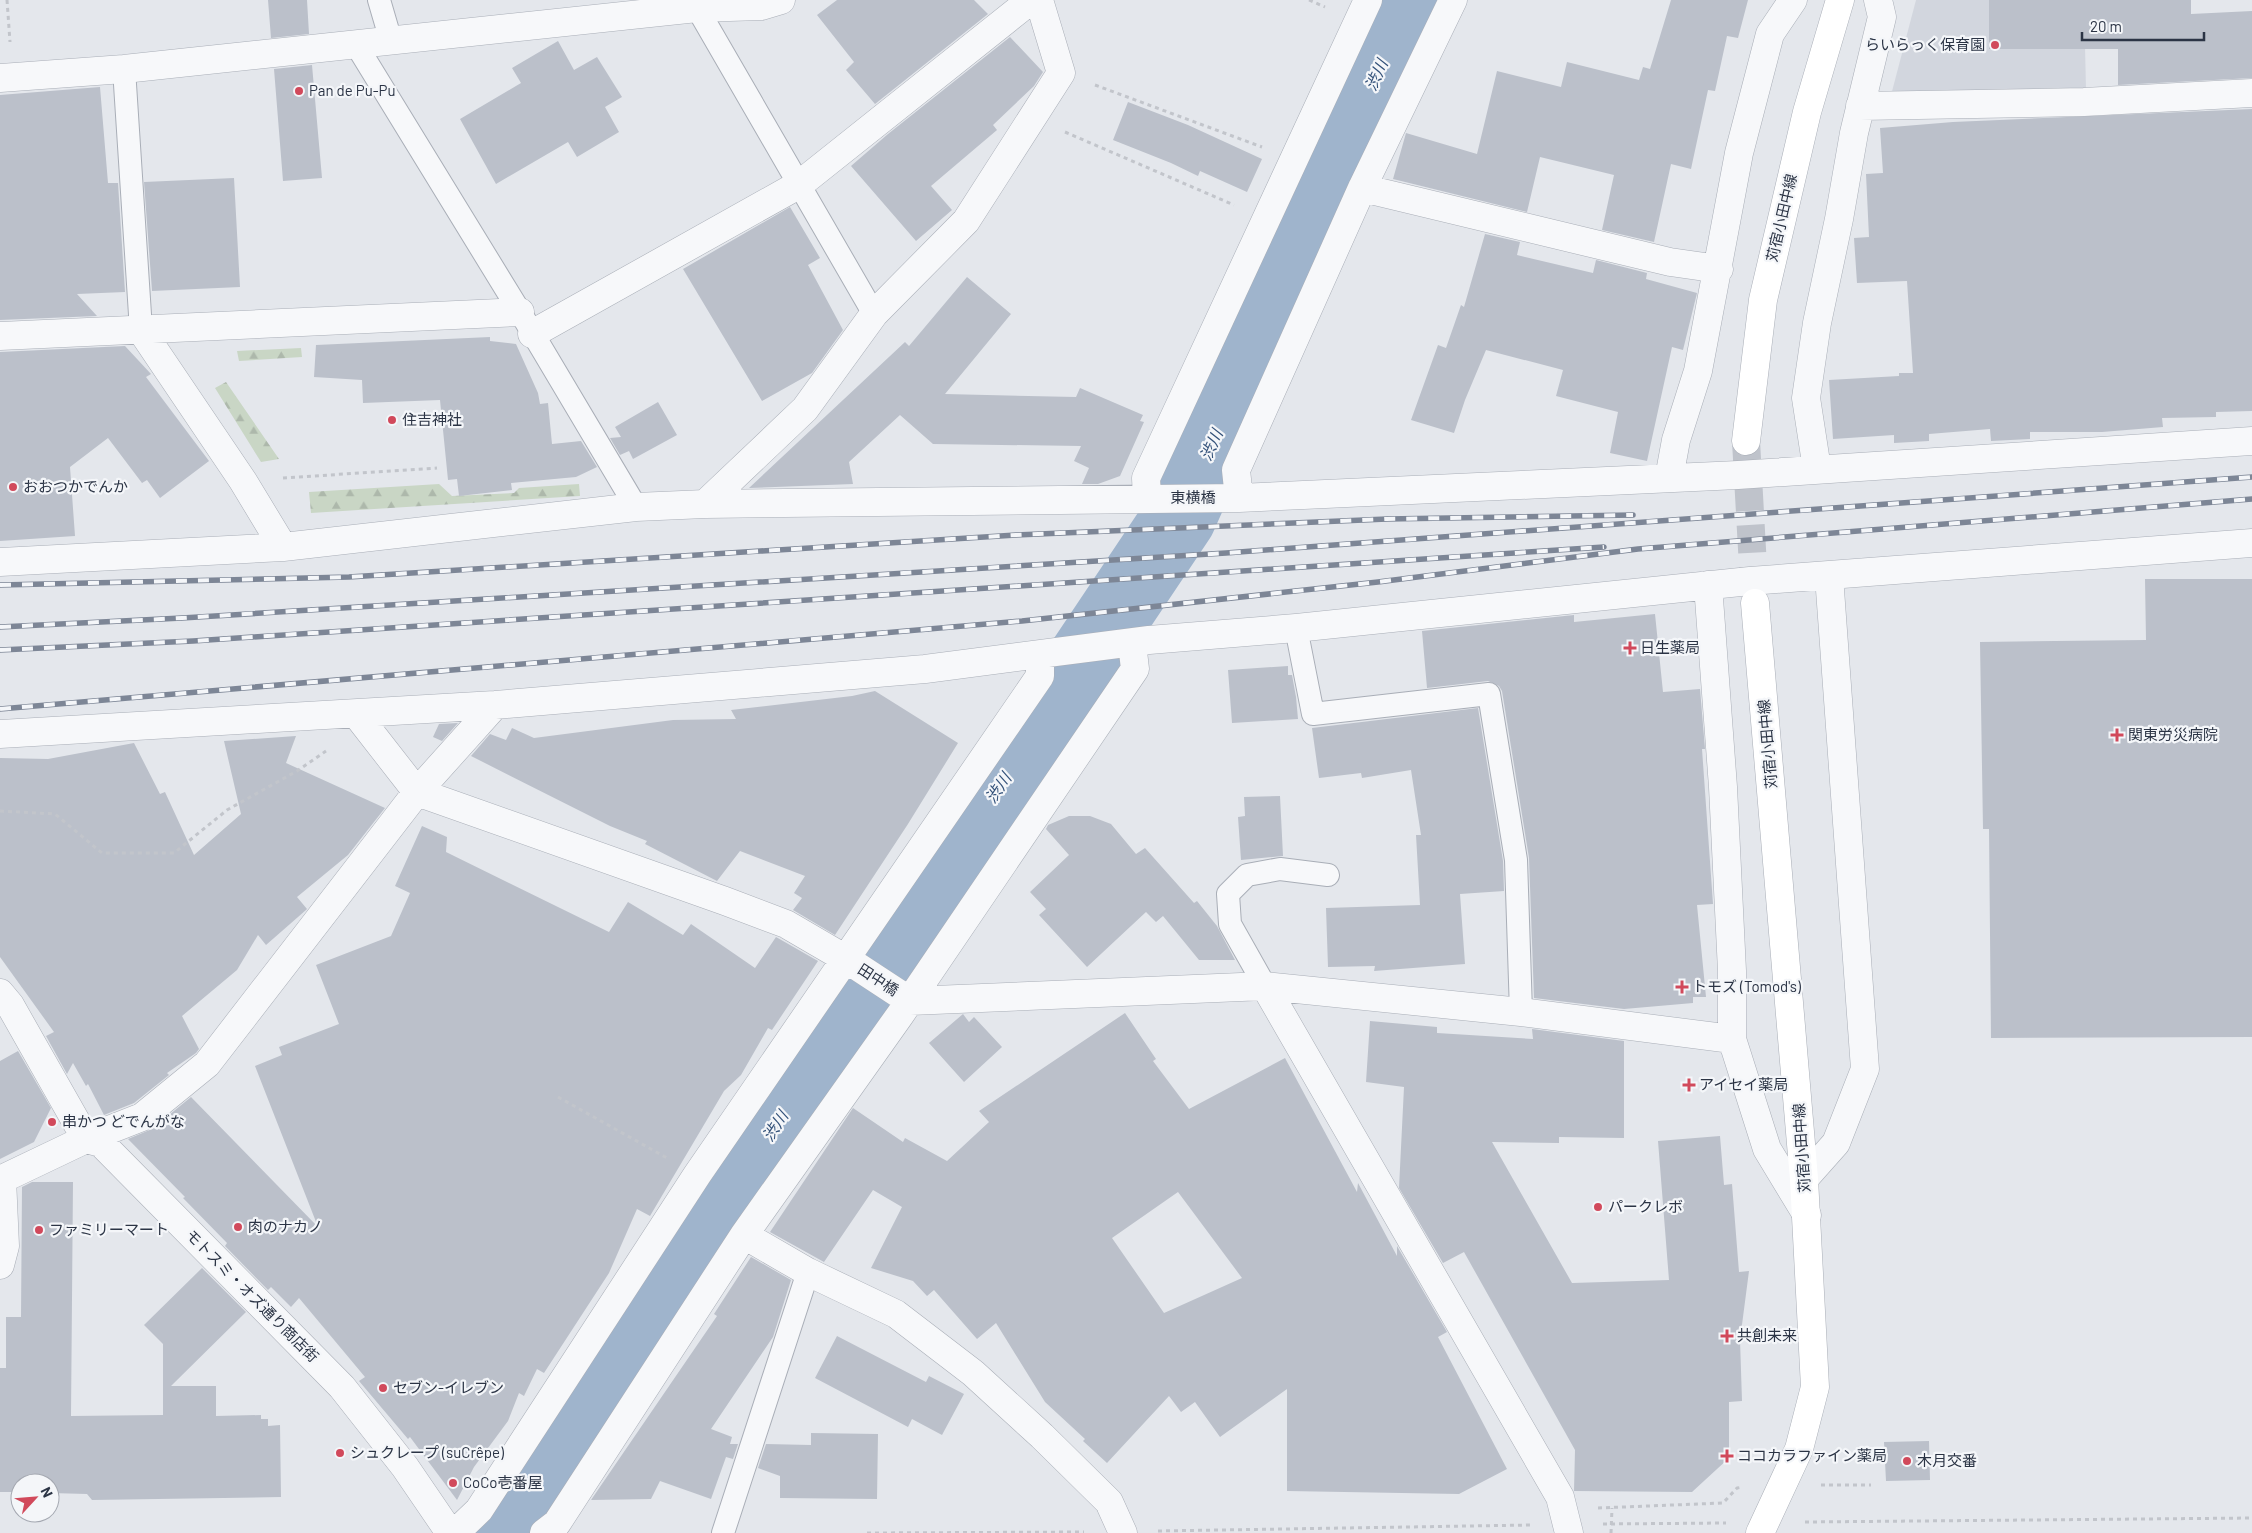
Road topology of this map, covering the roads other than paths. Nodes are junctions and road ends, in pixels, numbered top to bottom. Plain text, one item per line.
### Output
1 (379, 0) edge
2 (1031, 0) edge
3 (1039, 0) edge
4 (1368, 0) edge
5 (1453, 0) edge
6 (1793, 0) edge
7 (1840, 0) edge
8 (1878, 0) edge
9 (766, 2) edge
10 (697, 8) junction
11 (391, 40) junction
12 (355, 43) junction
13 (124, 69) junction
14 (6, 78) edge
15 (2252, 93) edge
16 (1860, 106) junction
17 (800, 184) junction
18 (1362, 188) junction
19 (1719, 269) junction
20 (874, 314) junction
21 (526, 323) junction
22 (141, 330) junction
23 (0, 336) edge
24 (1746, 440) tunnel mouth
25 (2252, 441) edge
26 (1816, 470) junction
27 (1669, 478) junction
28 (1147, 498) junction
29 (1239, 498) junction
30 (705, 504) junction
31 (636, 507) junction
32 (2252, 543) edge
33 (283, 547) junction
34 (0, 562) edge
35 (1829, 576) junction
36 (1708, 585) junction
37 (1755, 603) tunnel mouth
38 (1296, 628) junction
39 (1136, 643) junction
40 (1042, 655) junction
41 (494, 705) junction
42 (357, 715) junction
43 (0, 734) edge
44 (417, 792) junction
45 (1328, 875) dead end
46 (846, 959) junction
47 (1265, 986) junction
48 (0, 993) edge
49 (910, 1001) junction
50 (1521, 1012) junction
51 (1732, 1039) junction
52 (86, 1139) junction
53 (1804, 1179) junction
54 (1, 1180) edge
55 (1807, 1215) junction
56 (744, 1235) junction
57 (0, 1265) edge
58 (808, 1272) junction
59 (1566, 1521) edge
60 (450, 1533) edge
61 (455, 1533) edge
62 (544, 1533) edge
63 (723, 1533) edge
64 (1123, 1533) edge
65 (1760, 1533) edge

1 - 11 lane
2 - 17 street
3 - 20 street
4 - 28 street
5 - 18 street
6 - 19 street
7 - 24 street, 苅宿小田中線
8 - 16 street
9 - 10 street
10 - 11 street
10 - 17 lane
11 - 12 street
12 - 13 street
12 - 21 lane
13 - 14 street
13 - 22 lane
15 - 16 street
16 - 26 street
17 - 20 lane
17 - 21 street
18 - 19 street
18 - 29 street
19 - 27 street
20 - 30 street
21 - 22 street
21 - 31 lane
22 - 23 street
22 - 33 street
25 - 26 street, 東横橋
26 - 27 street, 東横橋
27 - 29 street, 東横橋
28 - 29 street, 東横橋
28 - 30 street, 東横橋
30 - 31 street, 東横橋
31 - 33 street, 東横橋
32 - 35 street
33 - 34 street, 東横橋
35 - 36 street
35 - 53 street
36 - 38 street
36 - 51 street
37 - 53 street, 苅宿小田中線
38 - 39 street
38 - 50 lane
39 - 40 street
39 - 49 street
40 - 41 street
40 - 46 street
41 - 42 street
41 - 44 street
42 - 43 street
42 - 44 street
44 - 46 street, 田中橋
44 - 52 street
45 - 47 lane
46 - 49 street, 田中橋
46 - 61 street
47 - 49 street
47 - 50 street
47 - 59 street
48 - 52 street
49 - 56 street
50 - 51 street
51 - 55 street
52 - 54 street
52 - 60 street, モトスミ・オズ通り商店街
53 - 55 street, 苅宿小田中線
54 - 57 street
55 - 65 street, 苅宿小田中線
56 - 58 street
56 - 62 street
58 - 63 lane
58 - 64 street

